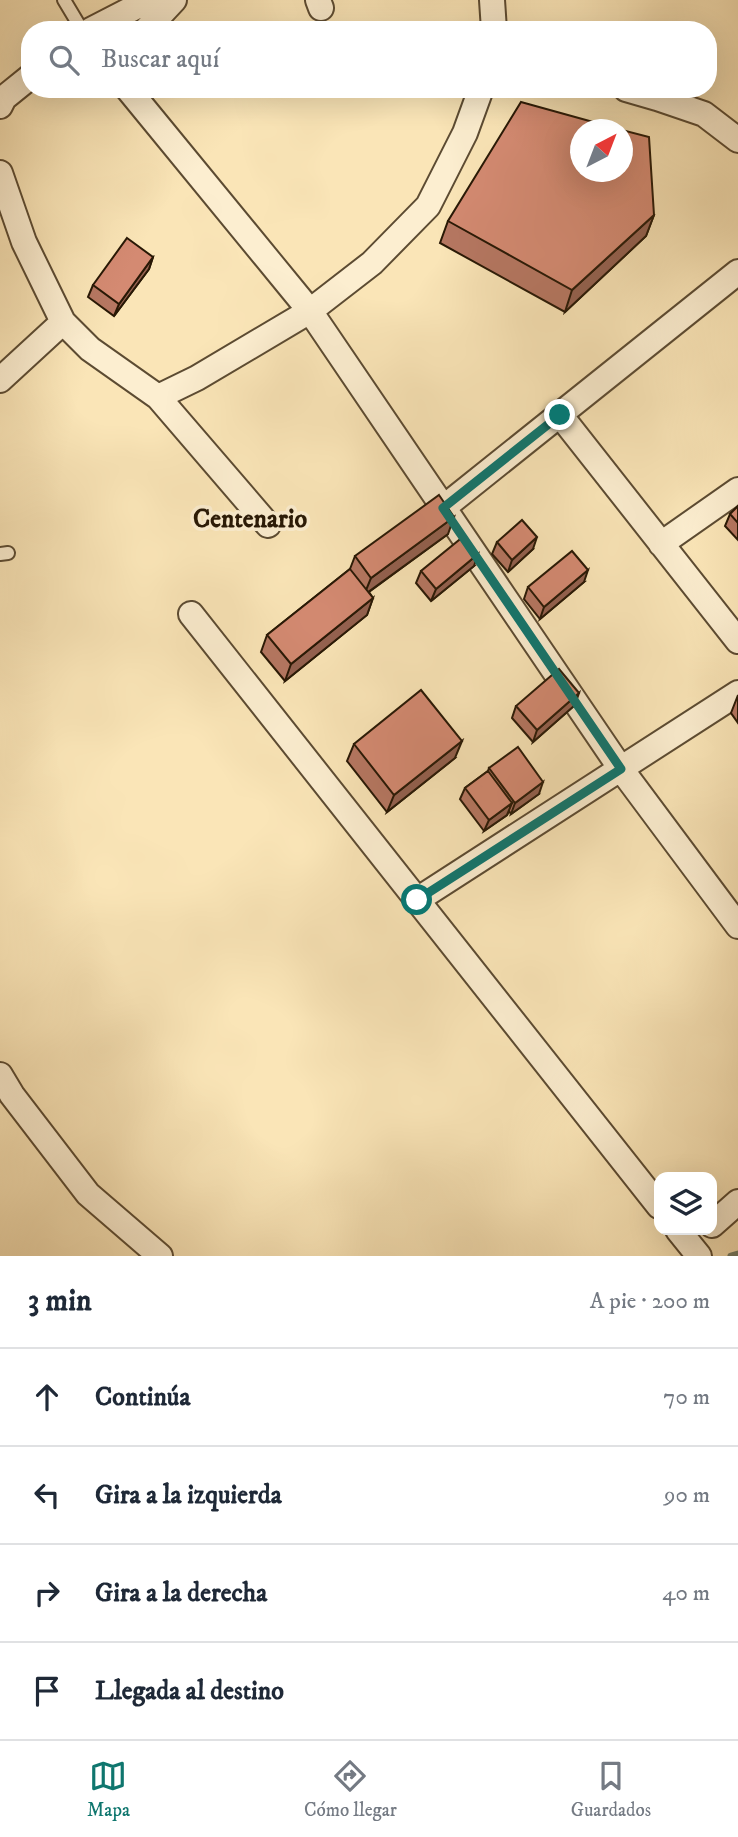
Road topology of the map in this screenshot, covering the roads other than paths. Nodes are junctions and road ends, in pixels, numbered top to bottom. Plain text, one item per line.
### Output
1 (64, 0) edge
2 (149, 0) edge
3 (174, 0) edge
4 (492, 0) edge
5 (77, 21) edge
6 (108, 21) edge
7 (154, 21) edge
8 (493, 21) edge
9 (21, 85) edge
10 (135, 98) edge
11 (478, 98) edge
12 (660, 98) edge
13 (0, 106) edge
14 (738, 140) edge
15 (0, 173) edge
16 (738, 272) edge
17 (310, 311) junction
18 (63, 322) junction
19 (0, 380) edge
20 (158, 397) junction
21 (560, 415) junction
22 (738, 489) edge
23 (443, 508) junction
24 (268, 525) dead end
25 (661, 544) junction
26 (191, 614) dead end
27 (738, 641) edge
28 (738, 693) edge
29 (621, 769) junction
30 (417, 900) junction
31 (738, 926) edge
32 (0, 1075) edge
33 (654, 1200) edge
34 (738, 1202) edge
35 (717, 1221) edge
36 (160, 1256) edge

1 - 5 lane
2 - 6 street
3 - 7 street
4 - 8 street
9 - 13 street
10 - 17 street
11 - 17 street
12 - 14 street
15 - 18 street
16 - 21 street
17 - 20 street
17 - 23 street
18 - 19 street
18 - 20 street
20 - 24 street
21 - 23 street
21 - 25 street
22 - 25 street
23 - 29 street
25 - 27 street
26 - 30 street
28 - 29 street
29 - 30 street
29 - 31 street
30 - 33 street
32 - 36 street
34 - 35 street

